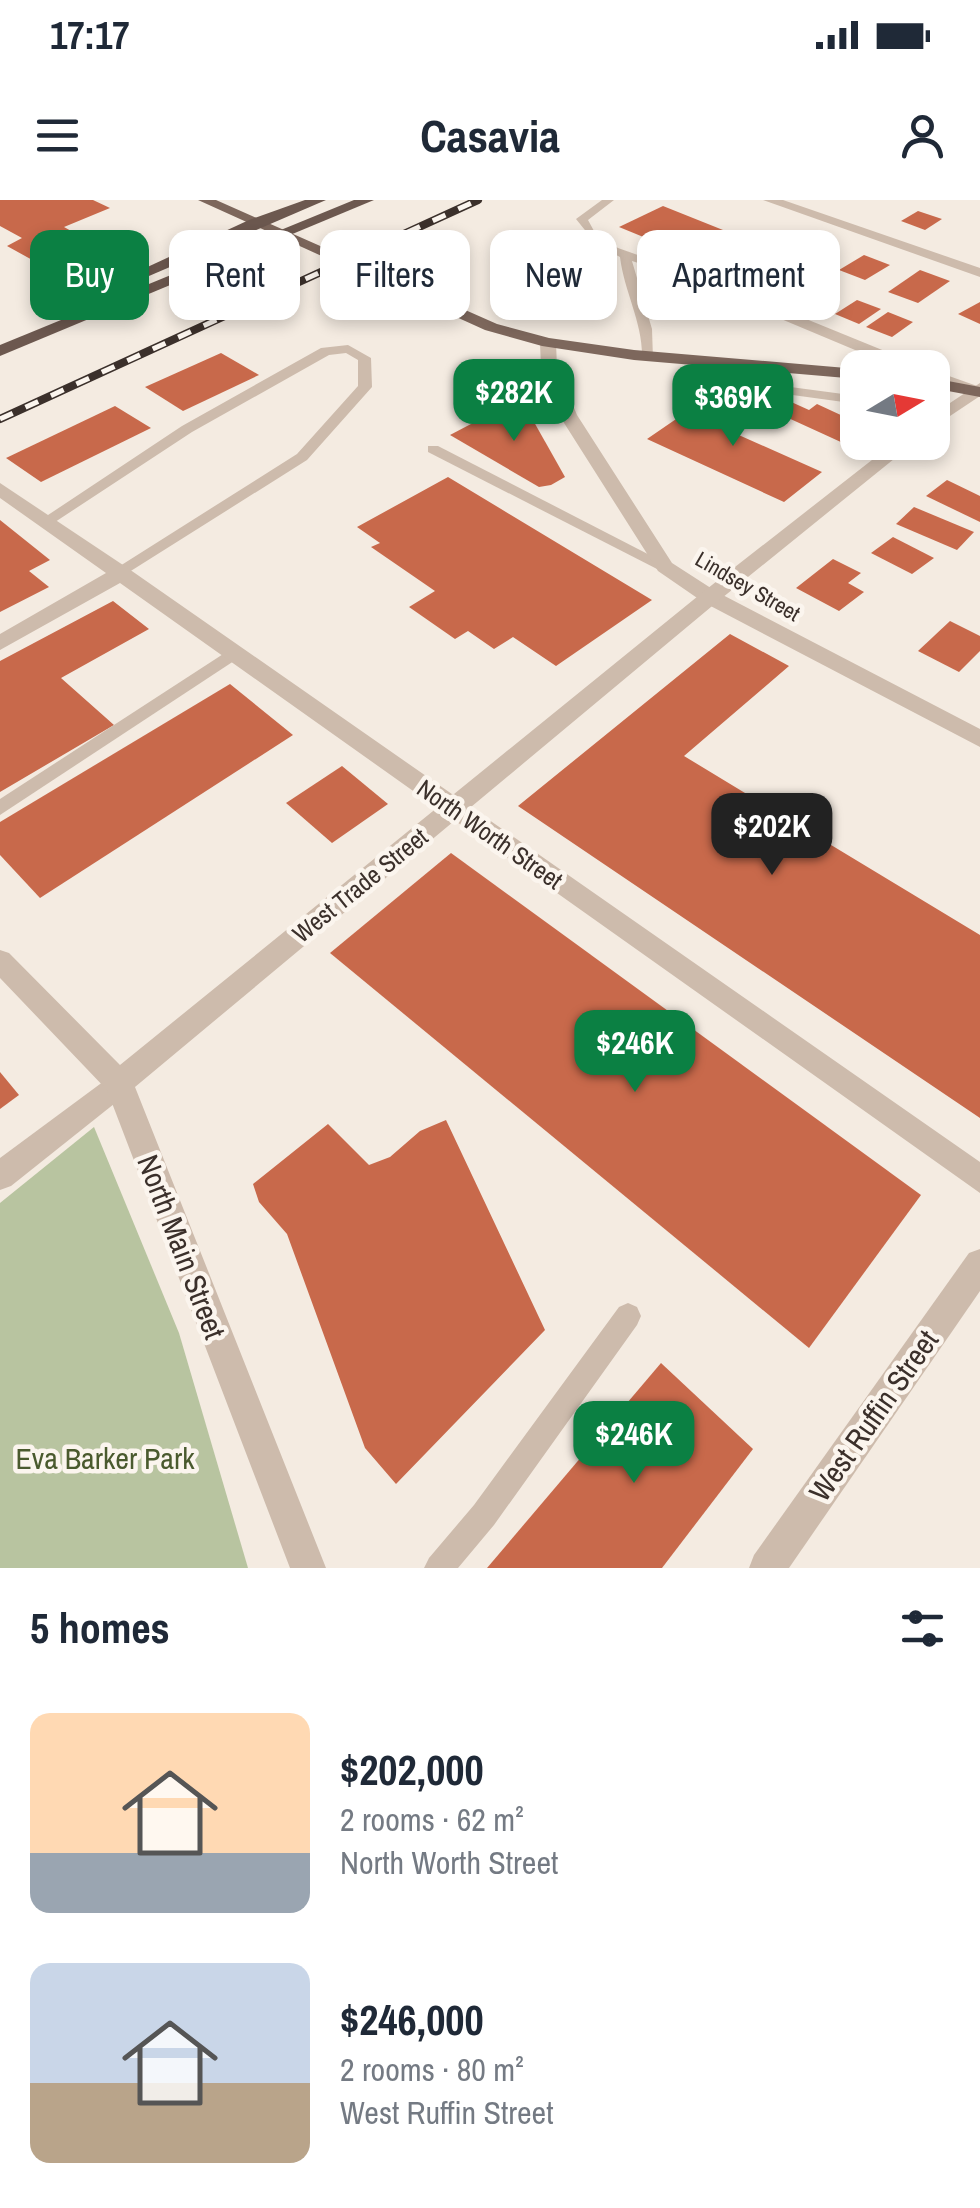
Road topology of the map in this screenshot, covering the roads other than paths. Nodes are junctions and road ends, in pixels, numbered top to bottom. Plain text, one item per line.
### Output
1 (205, 200) edge
2 (319, 200) edge
3 (367, 200) edge
4 (609, 200) edge
5 (770, 200) edge
6 (254, 224) junction
7 (269, 230) edge
8 (293, 230) edge
9 (300, 243) edge
10 (626, 255) junction
11 (637, 257) edge
12 (980, 273) edge
13 (169, 281) edge
14 (797, 320) edge
15 (0, 331) edge
16 (548, 343) junction
17 (870, 350) edge
18 (0, 351) edge
19 (648, 356) junction
20 (840, 372) edge
21 (950, 381) edge
22 (950, 385) edge
23 (783, 390) dead end
24 (979, 390) edge
25 (840, 398) edge
26 (950, 410) edge
27 (433, 449) dead end
28 (884, 460) edge
29 (0, 489) edge
30 (47, 521) junction
31 (666, 567) junction
32 (121, 572) junction
33 (710, 597) junction
34 (0, 643) edge
35 (234, 652) junction
36 (980, 739) edge
37 (0, 808) edge
38 (454, 808) junction
39 (0, 961) edge
40 (119, 1083) junction
41 (0, 1176) edge
42 (980, 1179) edge
43 (980, 1264) edge
44 (628, 1316) dead end
45 (308, 1568) edge
46 (439, 1568) edge
47 (767, 1568) edge

1 - 6 main road
2 - 6 highway
3 - 8 highway
4 - 10 lane
5 - 12 street
6 - 7 main road
6 - 15 highway
9 - 16 main road
10 - 11 lane
10 - 19 lane
13 - 18 highway
14 - 17 street
16 - 19 main road
16 - 31 street, Lindsey Street
19 - 20 main road
21 - 24 street
22 - 24 main road
23 - 25 lane
24 - 26 street
27 - 31 lane
28 - 33 street, West Trade Street
29 - 30 street, North Worth Street
30 - 32 street, North Worth Street
30 - 32 lane
31 - 33 street, Lindsey Street
32 - 34 street
32 - 35 street, North Worth Street
33 - 36 street, Lindsey Street
33 - 38 street, West Trade Street
35 - 37 lane
35 - 38 street, North Worth Street
38 - 40 street, West Trade Street
38 - 42 street, North Worth Street
39 - 40 street, North Main Street
40 - 41 street, West Trade Street
40 - 45 street, North Main Street
43 - 47 street, West Ruffin Street
44 - 46 lane

